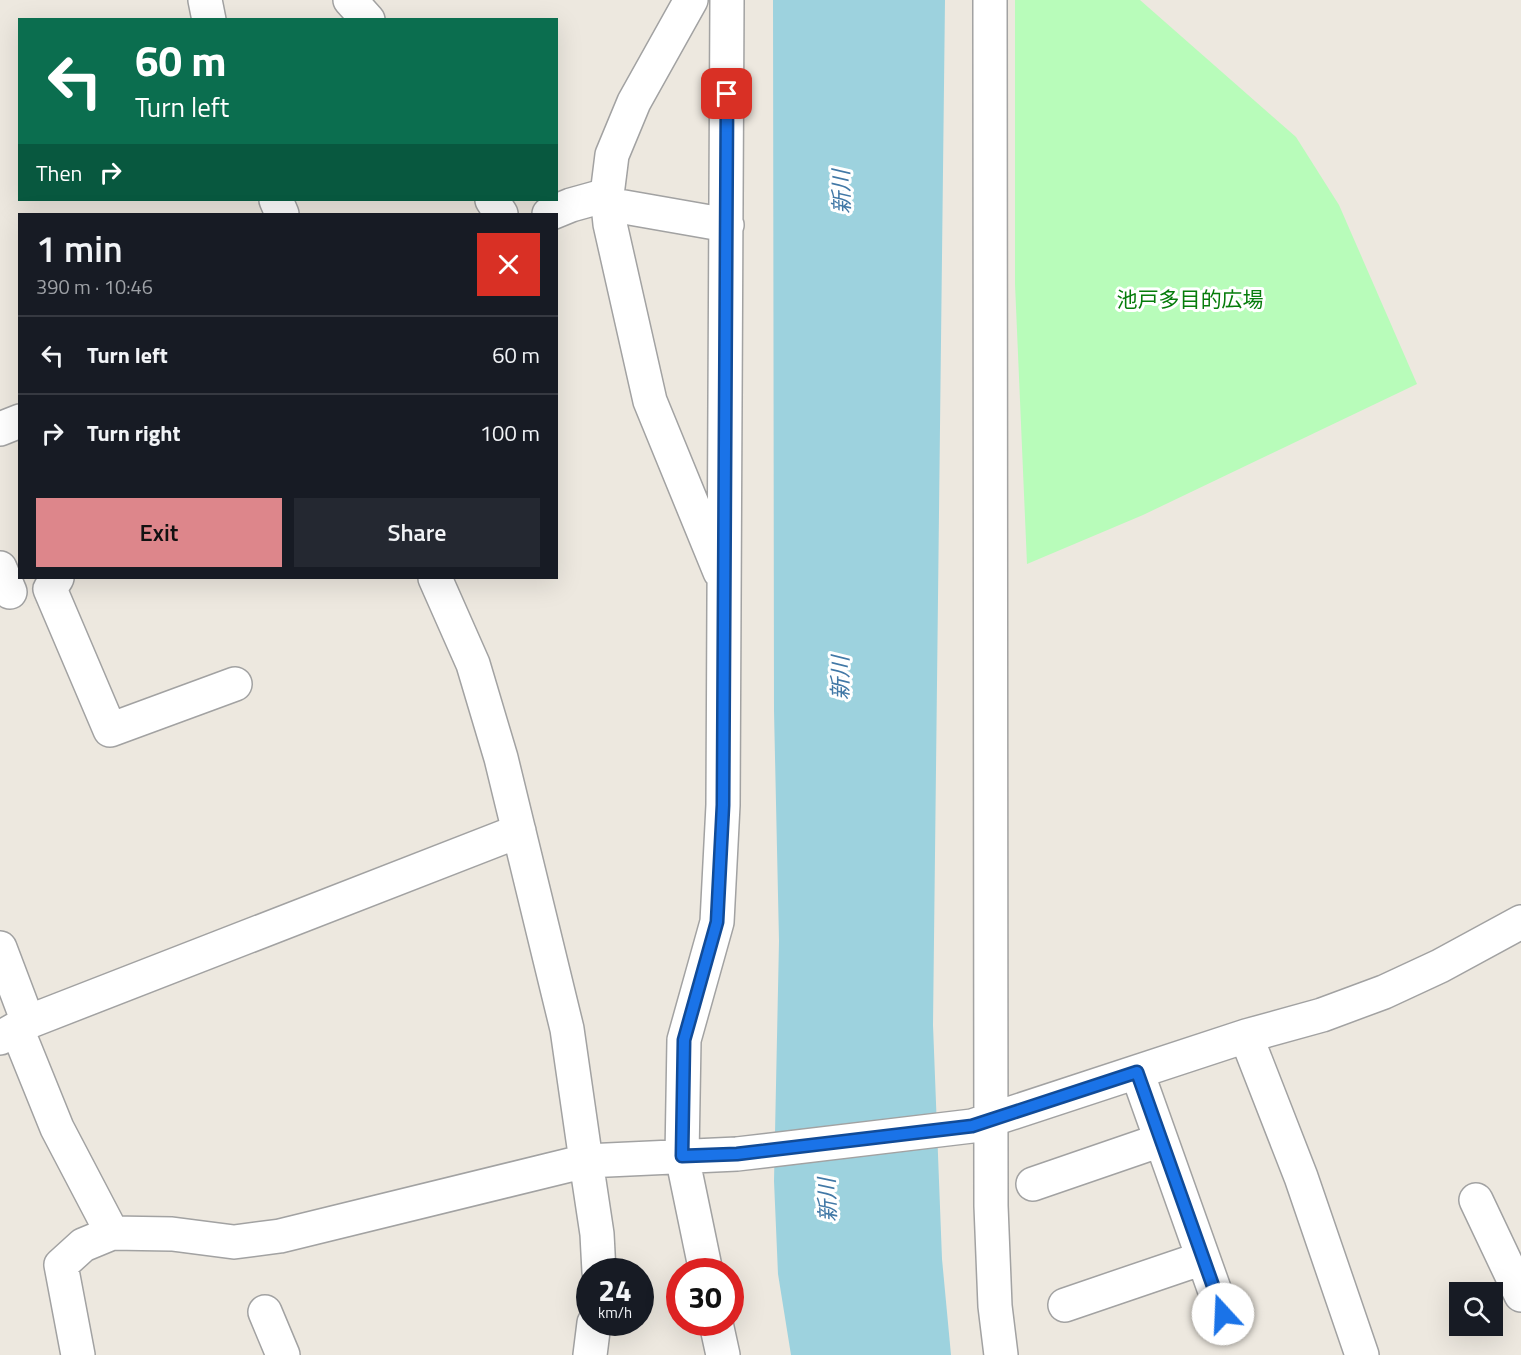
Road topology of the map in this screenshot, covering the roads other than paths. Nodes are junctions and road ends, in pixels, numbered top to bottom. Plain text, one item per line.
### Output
1 (205, 0) edge
2 (350, 0) edge
3 (691, 0) edge
4 (727, 0) edge
5 (990, 0) edge
6 (208, 18) edge
7 (366, 18) edge
8 (607, 199) junction
9 (553, 213) edge
10 (727, 225) junction
11 (56, 579) edge
12 (435, 579) edge
13 (726, 587) junction
14 (235, 684) dead end
15 (519, 831) junction
16 (1521, 922) edge
17 (0, 948) edge
18 (15, 1030) edge
19 (1246, 1036) junction
20 (1137, 1072) junction
21 (982, 1123) junction
22 (1161, 1140) junction
23 (682, 1156) junction
24 (586, 1161) junction
25 (1033, 1184) dead end
26 (1476, 1200) dead end
27 (112, 1233) junction
28 (598, 1258) edge
29 (703, 1258) edge
30 (1203, 1258) junction
31 (1521, 1295) edge
32 (1065, 1305) dead end
33 (265, 1312) dead end
34 (1223, 1314) dead end
35 (592, 1336) edge
36 (719, 1336) edge
37 (78, 1355) edge
38 (283, 1355) edge
39 (590, 1355) edge
40 (723, 1355) edge
41 (1001, 1355) edge
42 (1362, 1355) edge

1 - 6 street
2 - 7 street
3 - 8 street
4 - 10 street
5 - 21 street
8 - 9 street
8 - 10 street
8 - 13 street
10 - 13 street
11 - 14 street
12 - 15 street
13 - 23 street
15 - 18 street
15 - 24 street
16 - 19 street
17 - 18 street
18 - 27 street
19 - 20 street
19 - 42 street
20 - 21 street
20 - 22 street
21 - 23 street
21 - 41 street
22 - 25 street
22 - 30 street
23 - 24 street
23 - 29 street
24 - 27 street
24 - 28 street
26 - 31 street
27 - 37 street
30 - 32 street
30 - 34 street
33 - 38 street
35 - 39 street
36 - 40 street

